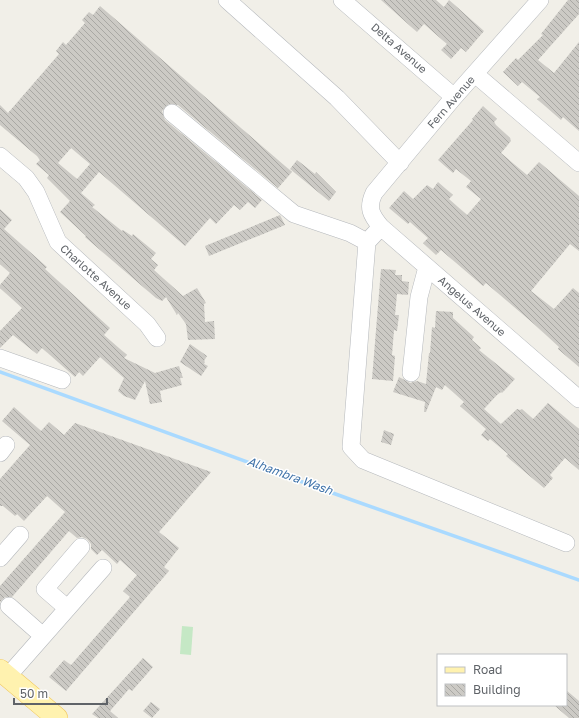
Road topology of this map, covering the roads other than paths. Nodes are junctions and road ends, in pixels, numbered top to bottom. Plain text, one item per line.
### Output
1 (227, 0) edge
2 (342, 0) edge
3 (540, 0) edge
4 (475, 74) junction
5 (454, 97) junction
6 (172, 113) dead end
7 (1, 158) edge
8 (400, 163) junction
9 (579, 163) edge
10 (369, 208) joint
11 (381, 227) junction
12 (367, 242) junction
13 (427, 267) junction
14 (156, 338) dead end
15 (0, 358) edge
16 (411, 373) dead end
17 (62, 380) dead end
18 (579, 399) edge
19 (20, 535) dead end
20 (566, 543) dead end
21 (81, 547) dead end
22 (0, 558) edge
23 (103, 568) dead end
24 (9, 606) dead end
25 (67, 608) junction
26 (43, 636) junction
27 (2, 671) edge
28 (57, 718) edge

1 - 8 street
2 - 5 street, Delta Avenue
3 - 4 street, Fern Avenue
4 - 5 street, Fern Avenue
4 - 9 street
5 - 8 street, Fern Avenue
6 - 12 street
7 - 14 street, Charlotte Avenue
8 - 10 street, Fern Avenue
10 - 11 street, Angelus Avenue
11 - 12 street
11 - 13 street, Angelus Avenue
12 - 20 street
13 - 16 street
13 - 18 street, Angelus Avenue
15 - 17 street
19 - 22 street
21 - 25 street
23 - 25 street
24 - 26 street
25 - 26 street
26 - 27 street
27 - 28 main road

